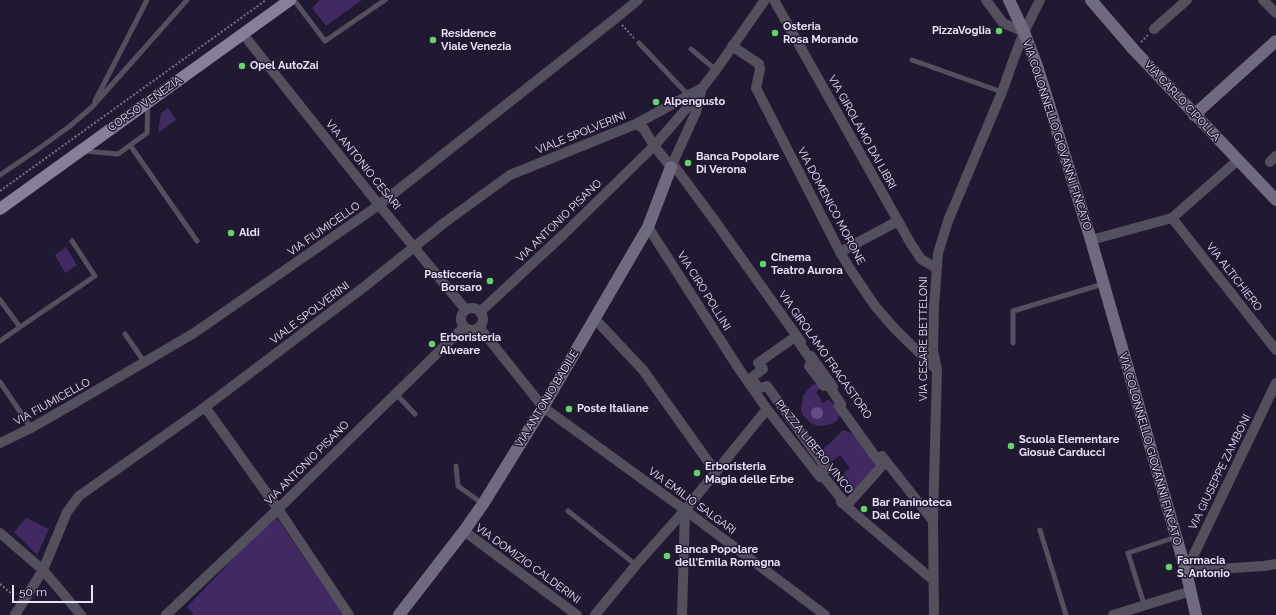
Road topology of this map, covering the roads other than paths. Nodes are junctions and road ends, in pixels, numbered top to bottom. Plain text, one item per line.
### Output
1 (147, 0) edge
2 (187, 0) edge
3 (290, 0) edge
4 (294, 0) edge
5 (384, 0) edge
6 (638, 0) edge
7 (765, 0) edge
8 (774, 0) edge
9 (986, 0) edge
10 (1009, 0) edge
11 (1040, 0) edge
12 (1091, 0) edge
13 (1188, 0) edge
14 (1263, 0) edge
15 (1276, 13) edge
16 (1154, 29) road end
17 (1024, 32) junction
18 (243, 34) junction
19 (1276, 41) edge
20 (639, 43) road end
21 (732, 46) junction
22 (691, 49) dead end
23 (912, 60) dead end
24 (716, 70) junction
25 (702, 88) junction
26 (1002, 92) junction
27 (689, 96) junction
28 (149, 101) junction
29 (92, 106) junction
30 (1194, 115) junction
31 (636, 124) junction
32 (130, 146) junction
33 (654, 146) junction
34 (79, 151) junction
35 (1238, 160) junction
36 (672, 165) junction
37 (0, 175) edge
38 (1276, 200) edge
39 (379, 205) junction
40 (0, 208) edge
41 (1172, 218) junction
42 (898, 221) junction
43 (648, 227) junction
44 (1091, 240) junction
45 (72, 241) dead end
46 (197, 241) dead end
47 (414, 246) junction
48 (840, 252) junction
49 (936, 268) junction
50 (1103, 284) junction
51 (0, 300) edge
52 (466, 310) junction
53 (480, 312) junction
54 (595, 319) junction
55 (20, 327) junction
56 (464, 327) junction
57 (479, 327) junction
58 (125, 334) dead end
59 (0, 341) edge
60 (1013, 343) dead end
61 (1276, 350) edge
62 (145, 363) junction
63 (810, 367) joint
64 (739, 369) joint
65 (937, 370) junction
66 (0, 382) edge
67 (1276, 383) edge
68 (395, 393) junction
69 (205, 407) junction
70 (543, 407) junction
71 (767, 409) junction
72 (415, 414) dead end
73 (31, 428) junction
74 (0, 443) edge
75 (456, 466) dead end
76 (715, 471) junction
77 (483, 504) junction
78 (278, 509) junction
79 (685, 510) junction
80 (568, 511) dead end
81 (933, 521) junction
82 (1040, 530) dead end
83 (464, 532) junction
84 (0, 533) edge
85 (1176, 537) junction
86 (1276, 564) edge
87 (636, 565) junction
88 (43, 570) junction
89 (1186, 571) junction
90 (933, 580) junction
91 (1190, 591) junction
92 (1144, 604) junction
93 (15, 615) edge
94 (81, 615) edge
95 (166, 615) edge
96 (349, 615) edge
97 (399, 615) edge
98 (577, 615) edge
99 (595, 615) edge
100 (682, 615) edge
101 (826, 615) edge
102 (934, 615) edge
103 (1066, 615) edge
104 (1113, 615) edge
105 (1196, 615) edge

1 - 29 lane
2 - 29 lane
3 - 18 main road, CORSO VENEZIA
4 - 5 lane
6 - 39 street, VIA FIUMICELLO
7 - 21 street, VIA ANTONIO PISANO
8 - 42 street, VIA GIROLAMO DAI LIBRI
9 - 17 street
10 - 17 street, VIA COLONNELLO GIOVANNI FINCATO
11 - 17 street, VIA CESARE BETTELONI
12 - 30 street, VIA CARLO CIPOLLA
13 - 16 street
14 - 15 street
17 - 26 street, VIA CESARE BETTELONI
17 - 44 street, VIA COLONNELLO GIOVANNI FINCATO
18 - 28 main road, CORSO VENEZIA
18 - 39 street, VIA ANTONIO CESARI
19 - 30 street
20 - 27 lane
21 - 24 street, VIA ANTONIO PISANO
21 - 48 street, VIA DOMENICO MORONE
22 - 24 lane
23 - 26 lane
24 - 25 street, VIA ANTONIO PISANO
25 - 27 street, VIALE SPOLVERINI
25 - 33 street, VIA ANTONIO PISANO
25 - 36 street
26 - 49 street, VIA CESARE BETTELONI
27 - 31 street, VIALE SPOLVERINI
28 - 32 lane
28 - 34 main road, CORSO VENEZIA
29 - 37 lane
30 - 35 street, VIA CARLO CIPOLLA
31 - 33 street, VIA GIROLAMO FRACASTORO
31 - 47 street, VIALE SPOLVERINI
32 - 34 lane
32 - 46 lane
33 - 36 street, VIA GIROLAMO FRACASTORO
33 - 53 street, VIA ANTONIO PISANO
34 - 40 main road, CORSO VENEZIA
35 - 38 street, VIA CARLO CIPOLLA
35 - 41 street
36 - 43 street, VIA ANTONIO BADILE
36 - 81 street, VIA GIROLAMO FRACASTORO
39 - 47 street, VIA ANTONIO CESARI
39 - 62 street, VIA FIUMICELLO
41 - 44 street
41 - 61 street, VIA ALTICHIERO
42 - 48 street
42 - 49 street, VIA GIROLAMO DAI LIBRI
43 - 54 street, VIA ANTONIO BADILE
43 - 64 street, VIA CIRO POLLINI
44 - 50 street, VIA COLONNELLO GIOVANNI FINCATO
45 - 55 lane
47 - 52 street, VIA ANTONIO CESARI
47 - 69 street, VIALE SPOLVERINI
48 - 65 street, VIA DOMENICO MORONE
49 - 65 street, VIA CESARE BETTELONI
50 - 60 lane
50 - 85 street, VIA COLONNELLO GIOVANNI FINCATO
51 - 55 lane
52 - 53 street
52 - 56 street
53 - 57 street
54 - 70 street, VIA ANTONIO BADILE
54 - 76 street
55 - 59 lane
56 - 57 street
56 - 68 street, VIA ANTONIO PISANO
57 - 70 street
58 - 62 lane
62 - 73 street, VIA FIUMICELLO
63 - 63 street, PIAZZA LIBERO VINCO
64 - 71 street, PIAZZA LIBERO VINCO
65 - 81 street, VIA CESARE BETTELONI
66 - 73 lane
67 - 89 street, VIA GIUSEPPE ZAMBONI
68 - 72 lane
68 - 78 street, VIA ANTONIO PISANO
69 - 78 street
69 - 88 street, VIALE SPOLVERINI
70 - 77 street, VIA ANTONIO BADILE
70 - 79 street, VIA EMILIO SALGARI
71 - 76 street
71 - 90 street, PIAZZA LIBERO VINCO
73 - 74 street, VIA FIUMICELLO
75 - 77 lane
76 - 79 street
77 - 83 street, VIA ANTONIO BADILE
78 - 95 street, VIA ANTONIO PISANO
78 - 96 street
79 - 87 street
79 - 100 street
79 - 101 street, VIA EMILIO SALGARI
80 - 87 lane
81 - 90 street, VIA CESARE BETTELONI
82 - 103 lane
83 - 97 street, VIA ANTONIO BADILE
83 - 98 street, VIA DOMIZIO CALDERINI
84 - 88 street
85 - 89 street, VIA COLONNELLO GIOVANNI FINCATO
85 - 92 lane
86 - 89 street
87 - 99 street
88 - 93 street, VIALE SPOLVERINI
88 - 94 street
89 - 91 street, VIA COLONNELLO GIOVANNI FINCATO
90 - 102 street, VIA CESARE BETTELONI
91 - 92 street
91 - 105 street, VIA COLONNELLO GIOVANNI FINCATO
92 - 104 street

